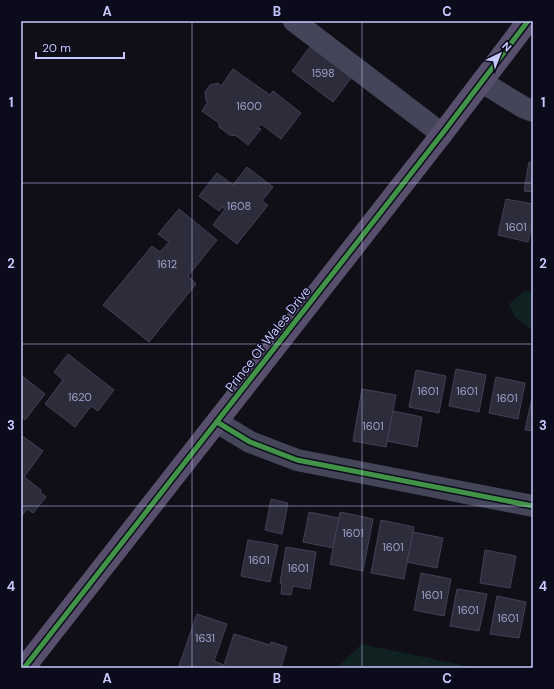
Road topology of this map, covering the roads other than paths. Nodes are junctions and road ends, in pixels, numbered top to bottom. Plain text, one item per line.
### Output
1 (294, 21) edge
2 (528, 21) edge
3 (482, 82) junction
4 (533, 111) edge
5 (442, 134) junction
6 (217, 422) junction
7 (533, 506) edge
8 (24, 668) edge

1 - 5 street
2 - 3 main road, Prince Of Wales Drive
3 - 4 street
3 - 5 main road, Prince Of Wales Drive
5 - 6 main road, Prince Of Wales Drive
6 - 7 street
6 - 8 main road, Prince Of Wales Drive

